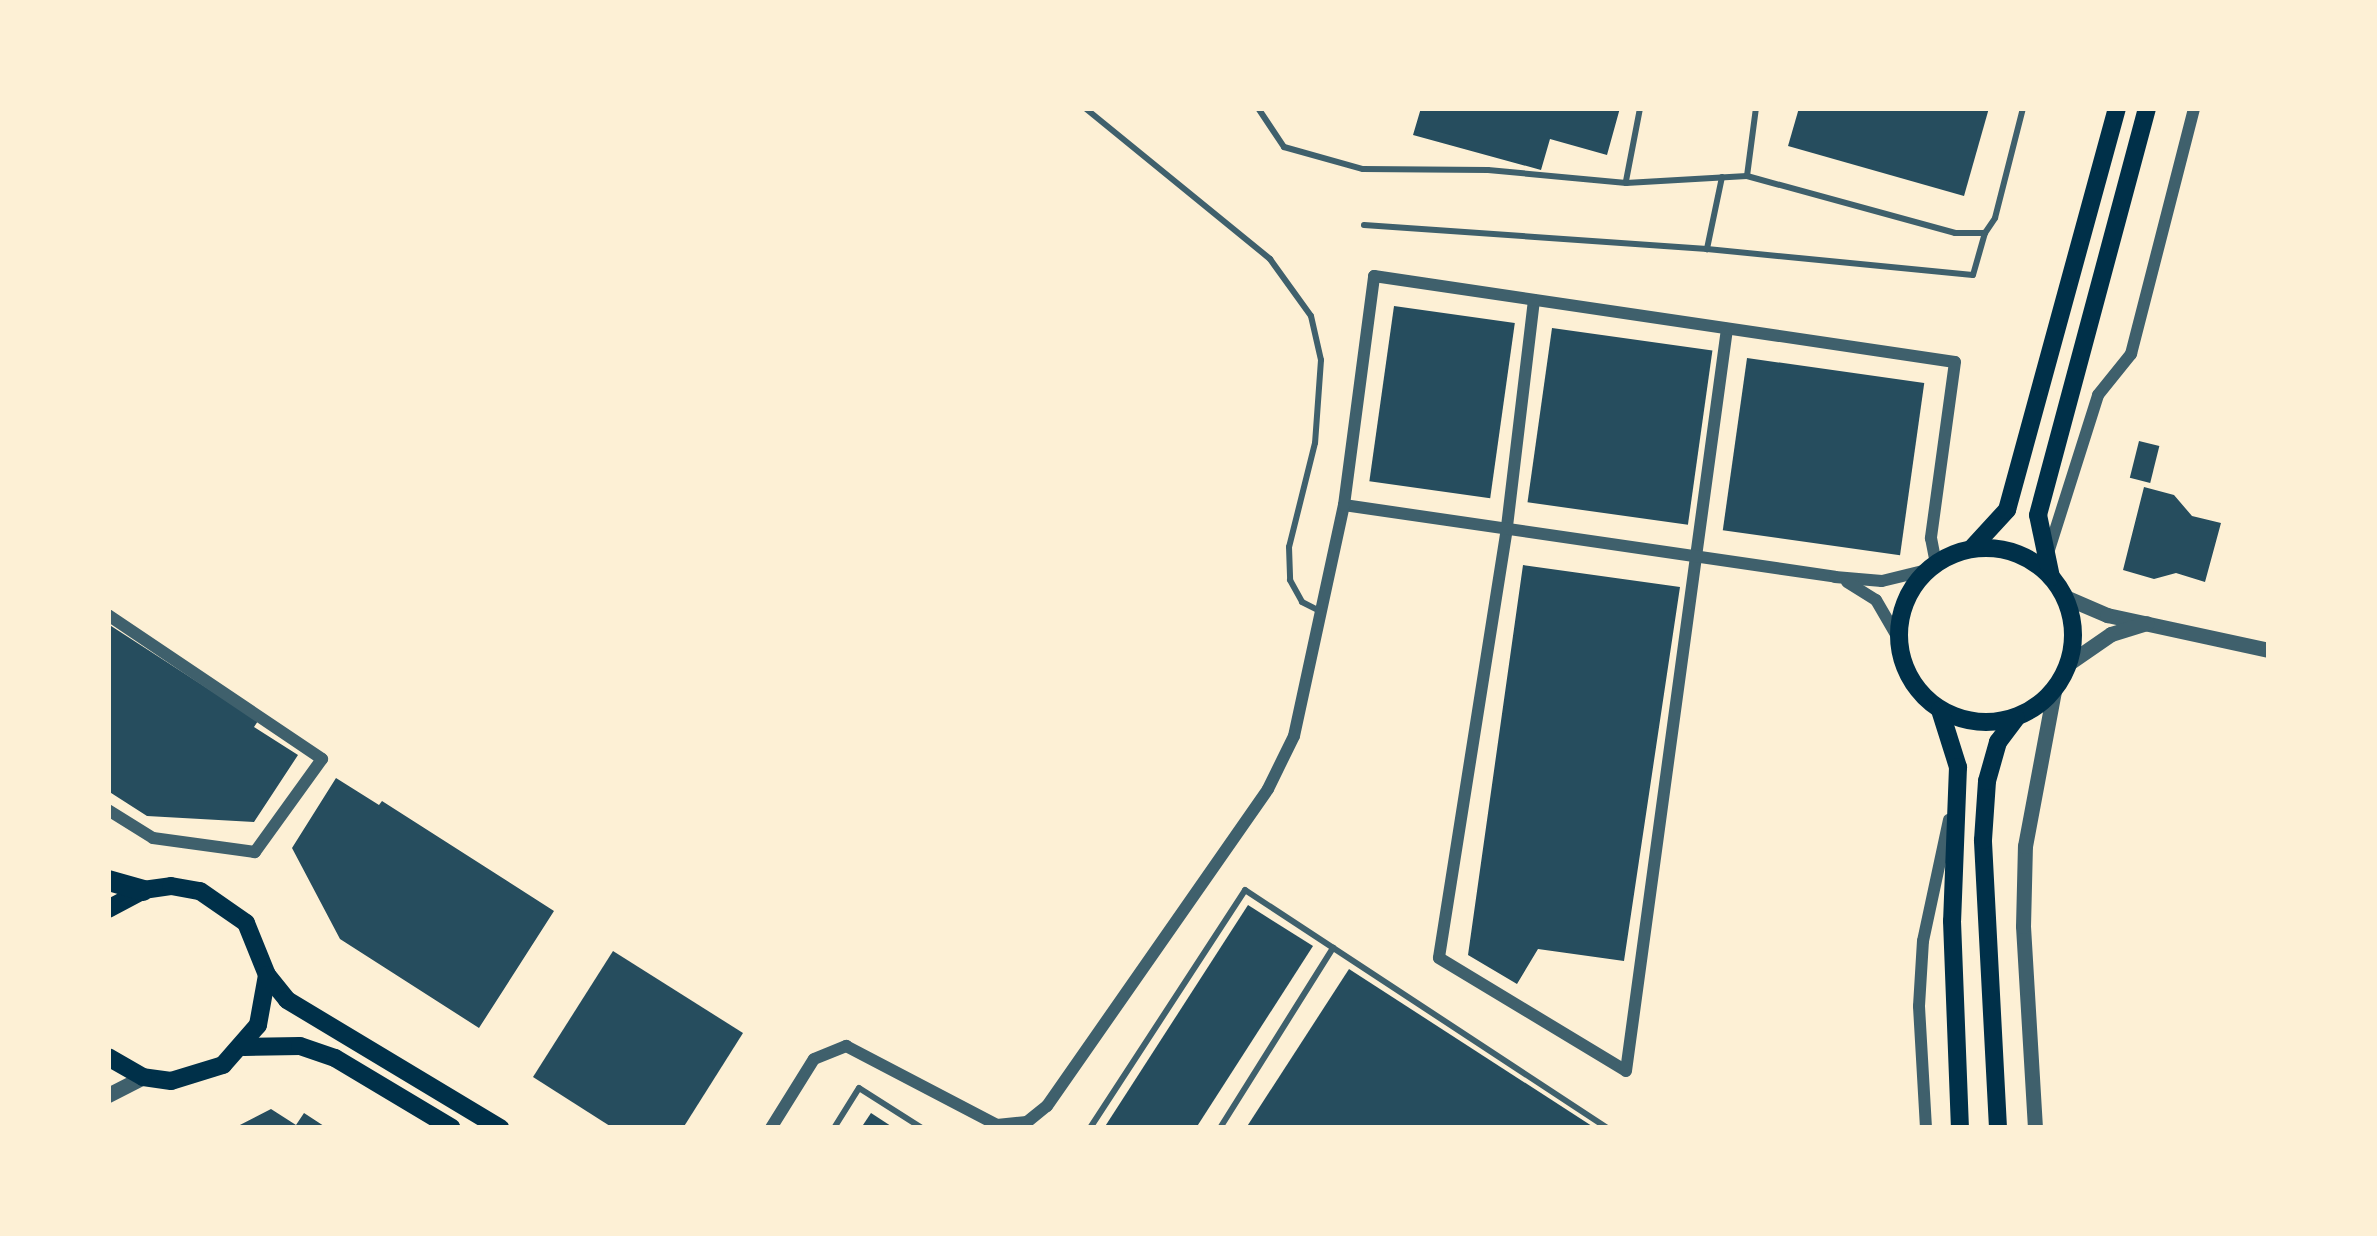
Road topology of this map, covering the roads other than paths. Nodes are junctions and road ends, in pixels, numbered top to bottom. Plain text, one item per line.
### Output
1 (1085, 108) edge
2 (1258, 108) edge
3 (1640, 108) edge
4 (1756, 108) edge
5 (2023, 108) edge
6 (2117, 108) edge
7 (2147, 108) edge
8 (2194, 108) edge
9 (1748, 176) junction
10 (1723, 177) junction
11 (1626, 183) junction
12 (1364, 226) dead end
13 (1985, 233) junction
14 (1707, 249) junction
15 (1534, 300) junction
16 (1727, 329) junction
17 (1344, 505) junction
18 (1507, 528) junction
19 (1972, 549) junction
20 (1700, 557) junction
21 (1932, 566) junction
22 (2048, 568) junction
23 (1835, 577) junction
24 (2065, 597) junction
25 (1321, 612) junction
26 (108, 615) edge
27 (2155, 621) junction
28 (1898, 638) junction
29 (2269, 650) edge
30 (2069, 663) junction
31 (2054, 691) junction
32 (1940, 710) junction
33 (2016, 718) junction
34 (1955, 795) junction
35 (108, 810) edge
36 (108, 880) edge
37 (143, 890) junction
38 (108, 909) edge
39 (1333, 948) junction
40 (267, 975) junction
41 (244, 1047) junction
42 (108, 1058) edge
43 (143, 1077) junction
44 (108, 1095) edge
45 (452, 1128) edge
46 (500, 1128) edge
47 (771, 1128) edge
48 (834, 1128) edge
49 (922, 1128) edge
50 (1090, 1128) edge
51 (1220, 1128) edge
52 (1607, 1128) edge
53 (1926, 1128) edge
54 (1960, 1128) edge
55 (1998, 1128) edge
56 (2035, 1128) edge

1 - 25 lane
2 - 11 lane
3 - 11 lane
4 - 9 lane
5 - 13 lane
6 - 19 main road
7 - 22 main road
8 - 22 street
9 - 10 lane
9 - 13 lane
10 - 11 lane
10 - 14 lane
12 - 14 lane
13 - 14 lane
15 - 16 street
15 - 17 street
15 - 18 street
16 - 20 street
16 - 21 street
17 - 18 street
17 - 25 street
18 - 20 street
18 - 20 street
19 - 21 main road
19 - 22 main road
20 - 23 street
21 - 23 street
21 - 28 main road
22 - 24 main road
23 - 28 street
24 - 27 street
24 - 30 main road
25 - 47 street
26 - 35 street
27 - 29 street
27 - 30 street
28 - 32 main road
30 - 31 main road
31 - 33 main road
31 - 56 street
32 - 33 main road
32 - 34 main road
33 - 55 main road
34 - 53 street
34 - 54 main road
36 - 37 highway
37 - 38 main road
37 - 40 main road
39 - 50 lane
39 - 51 lane
39 - 52 lane
40 - 41 main road
40 - 46 main road
41 - 43 main road
41 - 45 main road
42 - 43 main road
43 - 44 street
48 - 49 lane

